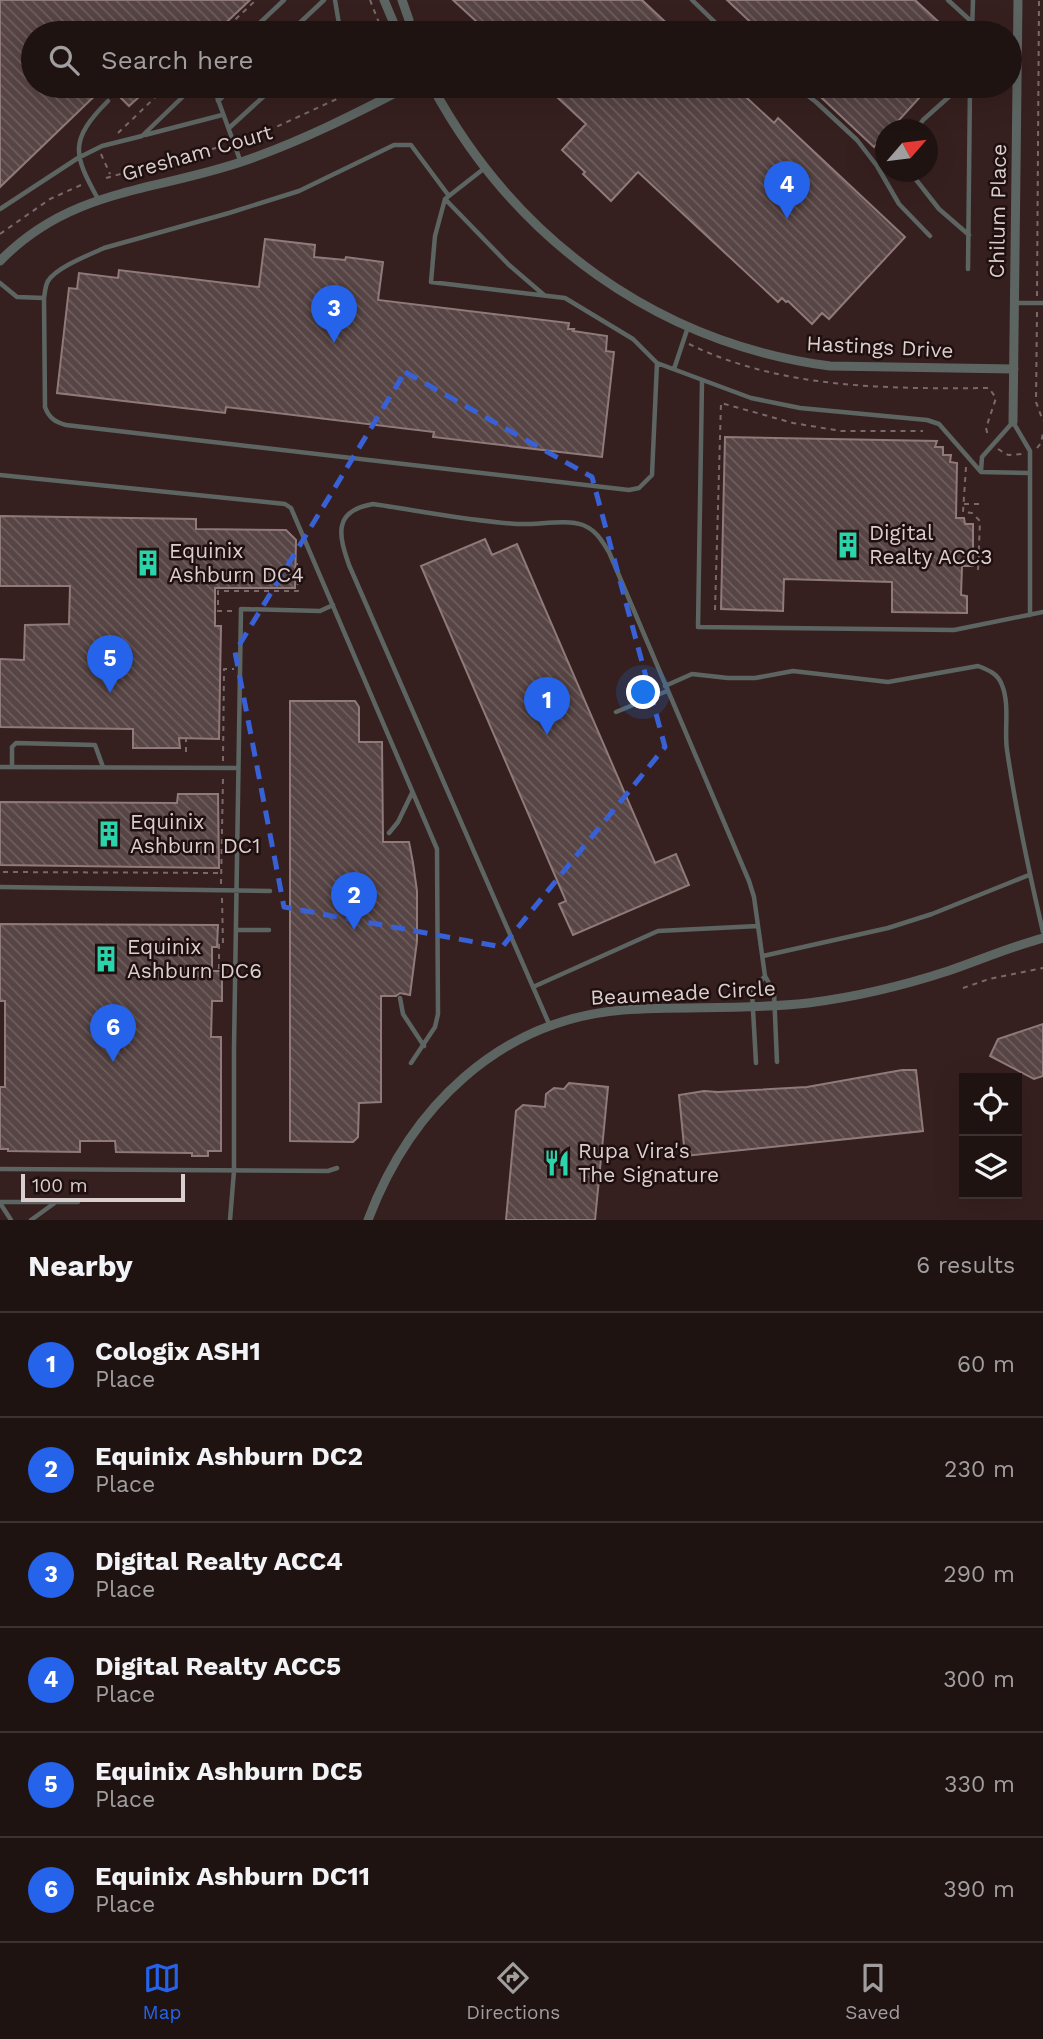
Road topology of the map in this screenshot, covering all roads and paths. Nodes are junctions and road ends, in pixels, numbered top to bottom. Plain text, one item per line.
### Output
1 (256, 0) edge
2 (284, 0) edge
3 (324, 0) edge
4 (335, 0) edge
5 (370, 0) edge
6 (384, 0) edge
7 (402, 0) edge
8 (692, 0) edge
9 (948, 0) edge
10 (973, 0) edge
11 (1018, 0) edge
12 (1039, 0) edge
13 (234, 21) edge
14 (262, 21) edge
15 (302, 21) edge
16 (338, 21) edge
17 (378, 21) edge
18 (393, 21) edge
19 (409, 21) edge
20 (714, 21) edge
21 (971, 21) edge
22 (972, 21) edge
23 (1018, 21) edge
24 (154, 98) edge
25 (158, 98) edge
26 (182, 98) edge
27 (217, 98) edge
28 (221, 98) edge
29 (262, 98) edge
30 (339, 98) edge
31 (386, 98) edge
32 (439, 98) edge
33 (812, 98) edge
34 (948, 98) edge
35 (970, 98) edge
36 (1017, 98) edge
37 (108, 101) dead end
38 (218, 101) junction
39 (145, 106) junction
40 (169, 110) junction
41 (222, 115) junction
42 (160, 119) junction
43 (924, 119) edge
44 (229, 128) junction
45 (114, 136) dead end
46 (142, 136) junction
47 (250, 139) dead end
48 (223, 146) dead end
49 (101, 153) dead end
50 (78, 158) junction
51 (241, 162) junction
52 (486, 167) junction
53 (111, 175) junction
54 (106, 178) dead end
55 (918, 182) edge
56 (81, 185) dead end
57 (447, 198) junction
58 (98, 199) junction
59 (0, 209) edge
60 (0, 233) edge
61 (969, 235) junction
62 (930, 236) dead end
63 (0, 261) edge
64 (968, 269) dead end
65 (0, 283) edge
66 (545, 295) junction
67 (44, 298) junction
68 (1015, 303) junction
69 (1040, 303) edge
70 (688, 327) junction
71 (683, 341) junction
72 (657, 363) junction
73 (674, 369) junction
74 (1014, 369) junction
75 (702, 381) junction
76 (1043, 421) edge
77 (1013, 422) junction
78 (923, 431) dead end
79 (990, 439) dead end
80 (972, 461) junction
81 (981, 472) junction
82 (1030, 473) junction
83 (0, 475) edge
84 (963, 504) junction
85 (980, 504) dead end
86 (297, 563) dead end
87 (978, 570) dead end
88 (271, 591) junction
89 (333, 605) junction
90 (270, 610) junction
91 (715, 610) dead end
92 (235, 611) dead end
93 (1043, 612) edge
94 (1030, 615) junction
95 (235, 669) dead end
96 (666, 688) junction
97 (616, 712) dead end
98 (186, 738) dead end
99 (186, 752) dead end
100 (0, 767) edge
101 (12, 767) junction
102 (103, 767) junction
103 (223, 768) junction
104 (239, 768) junction
105 (413, 792) junction
106 (389, 833) dead end
107 (4, 872) dead end
108 (222, 873) junction
109 (1030, 875) junction
110 (221, 884) dead end
111 (0, 887) edge
112 (236, 890) junction
113 (270, 891) dead end
114 (222, 897) dead end
115 (758, 926) junction
116 (236, 930) junction
117 (270, 930) dead end
118 (1043, 932) edge
119 (1043, 938) edge
120 (762, 956) junction
121 (1043, 968) edge
122 (765, 976) junction
123 (223, 979) dead end
124 (533, 987) junction
125 (963, 988) dead end
126 (400, 998) dead end
127 (753, 1006) junction
128 (776, 1006) junction
129 (550, 1026) junction
130 (424, 1046) junction
131 (756, 1062) dead end
132 (778, 1062) dead end
133 (411, 1063) dead end
134 (337, 1168) dead end
135 (0, 1169) edge
136 (234, 1171) junction
137 (0, 1202) edge
138 (57, 1202) junction
139 (78, 1202) dead end
140 (11, 1220) edge
141 (31, 1220) edge
142 (230, 1220) edge
143 (368, 1220) edge

1 - 13 path
2 - 14 lane
3 - 15 lane
4 - 16 lane
5 - 17 path
6 - 18 street
7 - 19 street
8 - 20 lane
9 - 21 lane
10 - 22 lane
11 - 23 street, Chilum Place
12 - 69 path
24 - 39 path
25 - 40 path
26 - 40 lane
27 - 38 lane
28 - 38 lane
29 - 44 lane
30 - 47 path
31 - 51 street, Gresham Court
32 - 52 street, Hastings Drive
33 - 62 lane
34 - 43 lane
35 - 61 lane
36 - 68 street, Chilum Place
37 - 50 lane
38 - 41 lane
39 - 42 path
39 - 45 path
40 - 42 lane
41 - 44 lane
41 - 46 lane
42 - 46 lane
44 - 51 lane
46 - 50 lane
48 - 53 path
49 - 53 path
50 - 58 lane
50 - 59 lane
51 - 58 street, Gresham Court
52 - 57 lane
52 - 70 street, Hastings Drive
53 - 54 path
55 - 61 lane
56 - 60 path
57 - 66 lane
57 - 66 lane
57 - 67 lane
58 - 63 street, Gresham Court
61 - 64 lane
65 - 67 lane
66 - 72 lane
67 - 72 lane
68 - 69 lane
68 - 74 street, Chilum Place
69 - 76 path
70 - 71 lane
70 - 74 street, Hastings Drive
71 - 73 lane
71 - 79 path
72 - 73 lane
73 - 75 lane
74 - 77 street, Chilum Place
75 - 80 lane
75 - 94 lane
77 - 81 lane
77 - 82 lane
78 - 91 path
80 - 81 lane
80 - 84 path
81 - 82 lane
82 - 94 lane
83 - 89 lane
84 - 85 path
84 - 87 path
86 - 88 path
88 - 90 path
88 - 92 path
89 - 90 lane
89 - 105 lane
90 - 104 lane
93 - 94 lane
95 - 103 path
96 - 97 lane
96 - 109 lane
96 - 115 lane
96 - 124 lane
98 - 99 path
100 - 101 lane
101 - 102 lane
101 - 102 lane
102 - 103 lane
103 - 104 lane
103 - 108 path
104 - 112 lane
105 - 106 lane
105 - 130 lane
107 - 108 path
108 - 110 path
109 - 118 lane
109 - 120 lane
111 - 112 lane
112 - 113 lane
112 - 116 lane
114 - 123 path
115 - 120 lane
115 - 124 lane
116 - 117 lane
116 - 136 lane
119 - 128 street, Beaumeade Circle
120 - 122 lane
121 - 125 path
122 - 127 lane
122 - 128 lane
124 - 129 lane
126 - 130 lane
127 - 128 street, Beaumeade Circle
127 - 129 street, Beaumeade Circle
127 - 131 lane
128 - 132 lane
129 - 143 street, Beaumeade Circle
130 - 133 lane
134 - 136 lane
135 - 136 lane
136 - 142 lane
137 - 138 lane
137 - 140 lane
138 - 139 lane
138 - 141 lane

